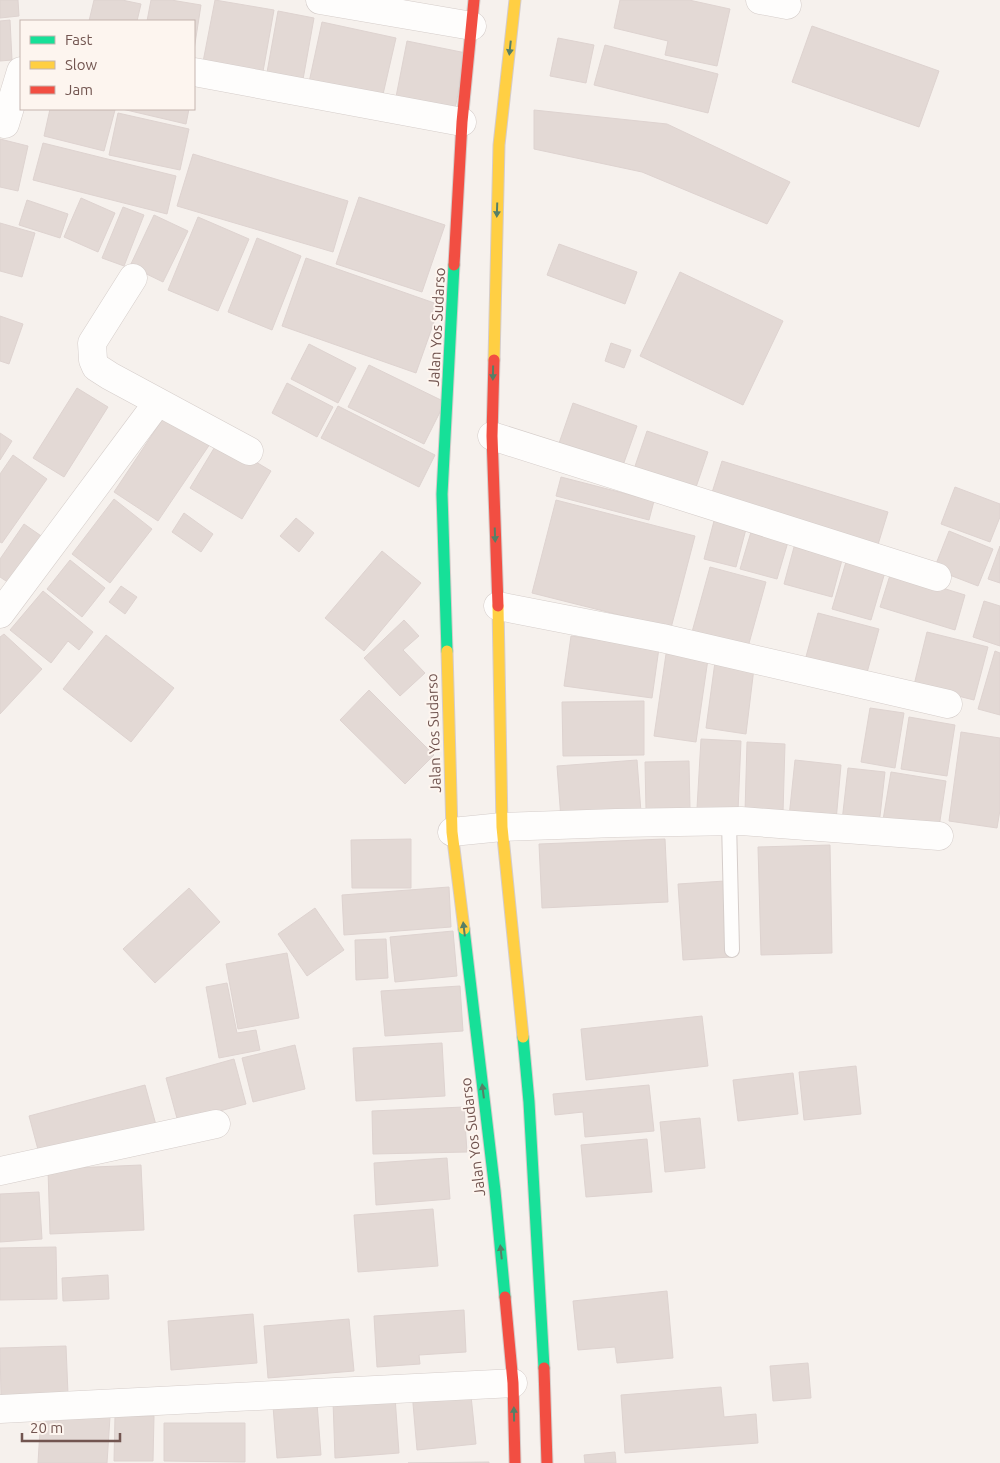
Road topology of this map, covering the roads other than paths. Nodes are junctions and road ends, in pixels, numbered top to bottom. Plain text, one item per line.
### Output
1 (320, 0) edge
2 (515, 0) edge
3 (760, 0) edge
4 (787, 5) dead end
5 (473, 13) edge
6 (195, 72) edge
7 (20, 74) edge
8 (462, 122) junction
9 (4, 124) dead end
10 (133, 278) dead end
11 (158, 402) junction
12 (492, 436) junction
13 (248, 451) dead end
14 (937, 577) dead end
15 (498, 606) junction
16 (0, 614) edge
17 (948, 704) dead end
18 (729, 821) junction
19 (502, 828) junction
20 (452, 832) junction
21 (939, 836) dead end
22 (732, 950) dead end
23 (216, 1124) dead end
24 (0, 1171) edge
25 (513, 1383) junction
26 (0, 1409) edge
27 (515, 1463) edge
28 (547, 1463) edge

1 - 5 street
2 -> 12 main road
3 - 4 street
5 - 8 main road, Jalan Yos Sudarso
6 - 8 street
7 - 9 street
8 - 20 main road, Jalan Yos Sudarso
10 - 11 street
11 - 13 street
11 - 16 street
12 - 14 street
12 -> 15 main road
15 - 17 street
15 - 19 main road
18 - 19 street
18 - 21 street
18 - 22 lane
19 - 20 street
19 - 28 main road
25 -> 20 main road, Jalan Yos Sudarso
23 - 24 street
25 - 26 street
27 -> 25 main road, Jalan Yos Sudarso

